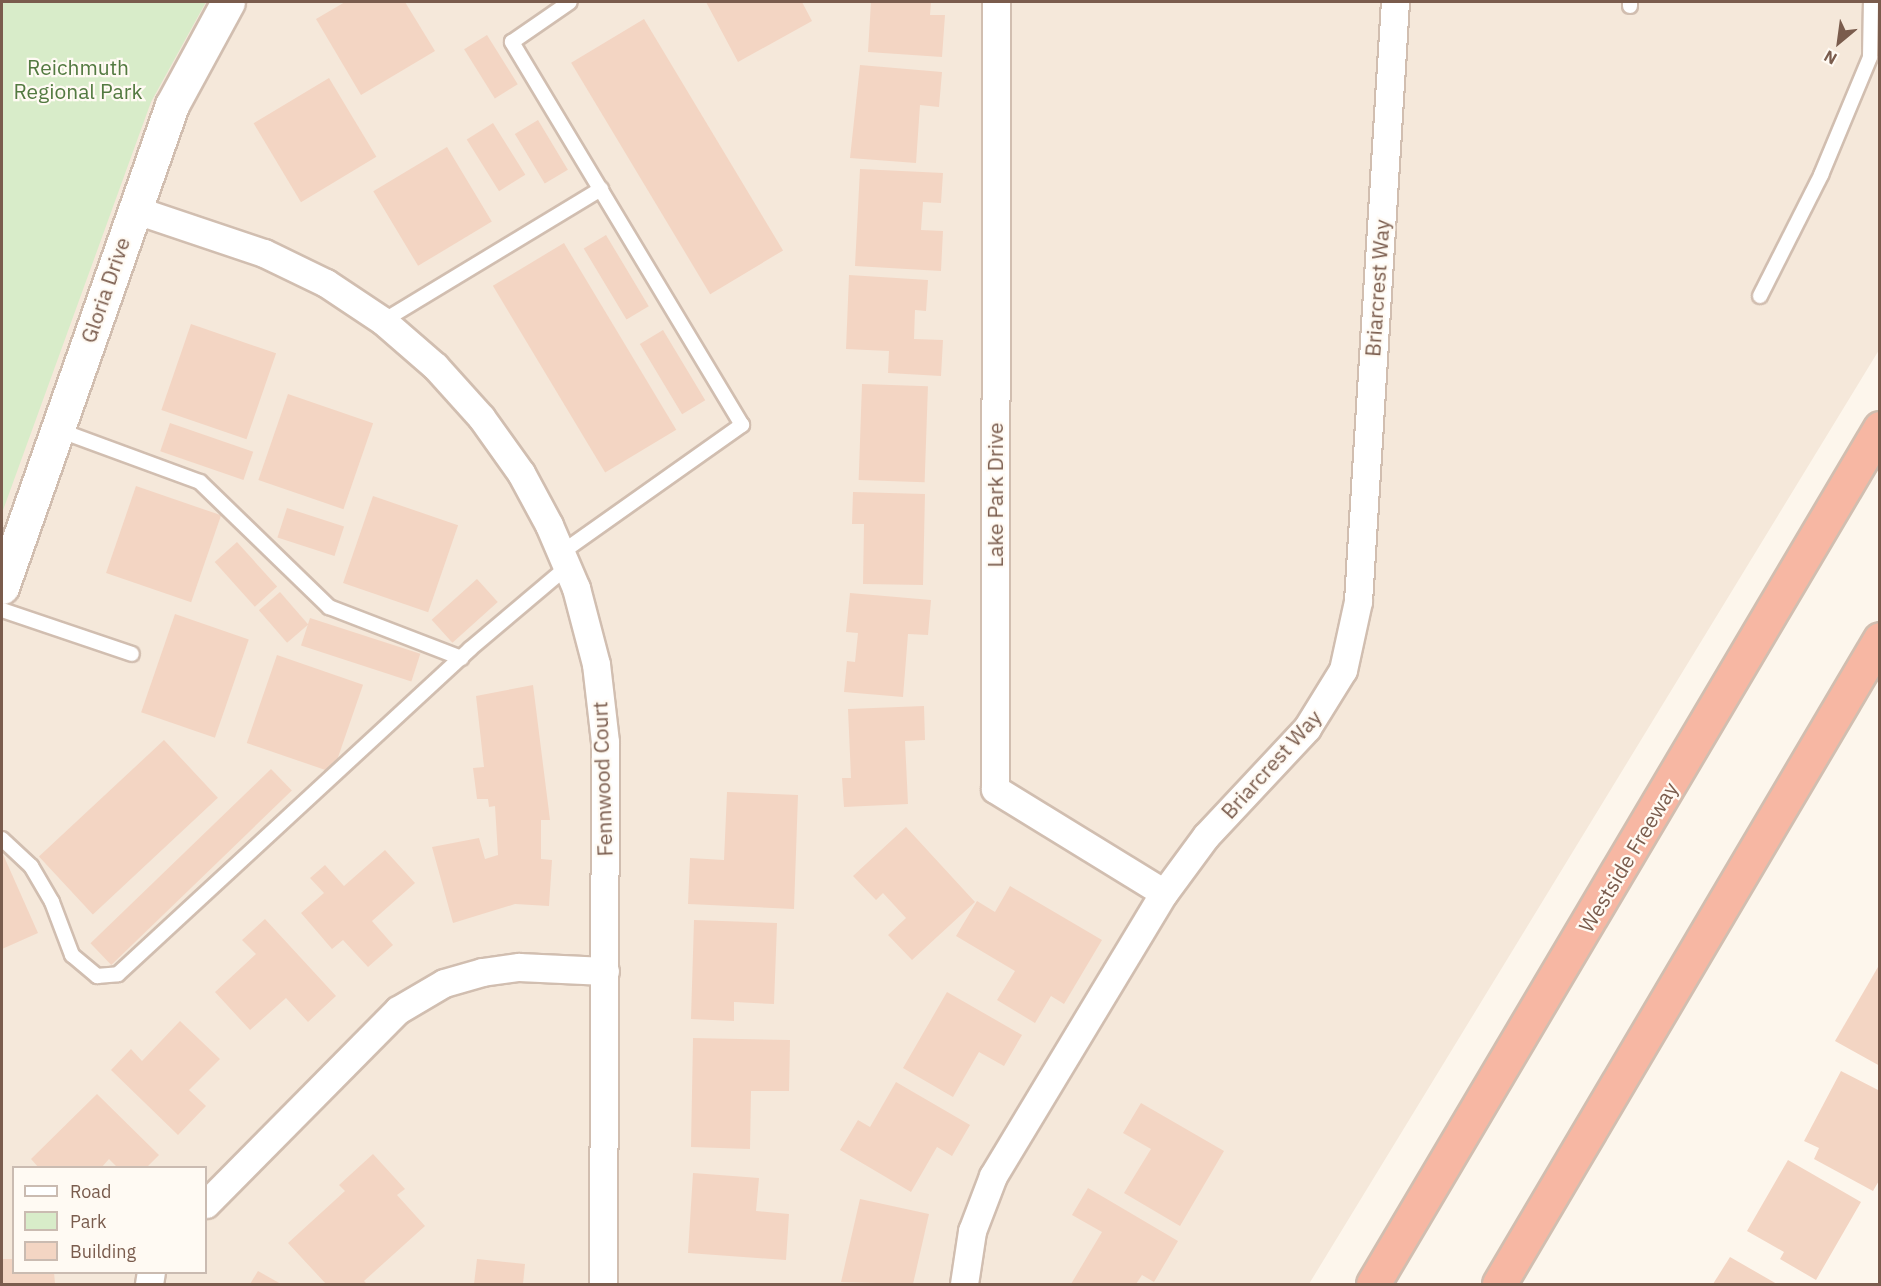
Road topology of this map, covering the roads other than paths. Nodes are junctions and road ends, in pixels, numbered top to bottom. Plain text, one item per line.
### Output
1 (228, 2) edge
2 (570, 2) edge
3 (996, 2) edge
4 (1395, 2) edge
5 (1871, 2) edge
6 (601, 189) junction
7 (133, 209) junction
8 (1760, 296) dead end
9 (383, 321) junction
10 (1880, 428) edge
11 (56, 429) junction
12 (564, 560) junction
13 (2, 587) edge
14 (2, 610) edge
15 (1880, 639) edge
16 (132, 654) dead end
17 (461, 658) junction
18 (2, 839) edge
19 (1164, 893) junction
20 (604, 971) junction
21 (207, 1203) edge
22 (603, 1284) edge
23 (964, 1284) edge
24 (1373, 1284) edge
25 (1499, 1284) edge

1 - 7 street, Gloria Drive
2 - 6 lane
3 - 19 street, Lake Park Drive
4 - 19 street, Briarcrest Way
5 - 8 lane
6 - 9 lane
6 - 12 lane
7 - 9 street, Fennwood Court
7 - 11 street, Gloria Drive
9 - 12 street, Fennwood Court
10 - 24 highway, Westside Freeway
11 - 13 street, Gloria Drive
11 - 17 lane
12 - 17 lane
12 - 20 street, Fennwood Court
14 - 16 lane
15 - 25 highway
17 - 18 lane
19 - 23 street, Briarcrest Way
20 - 21 street
20 - 22 street, Fennwood Court

